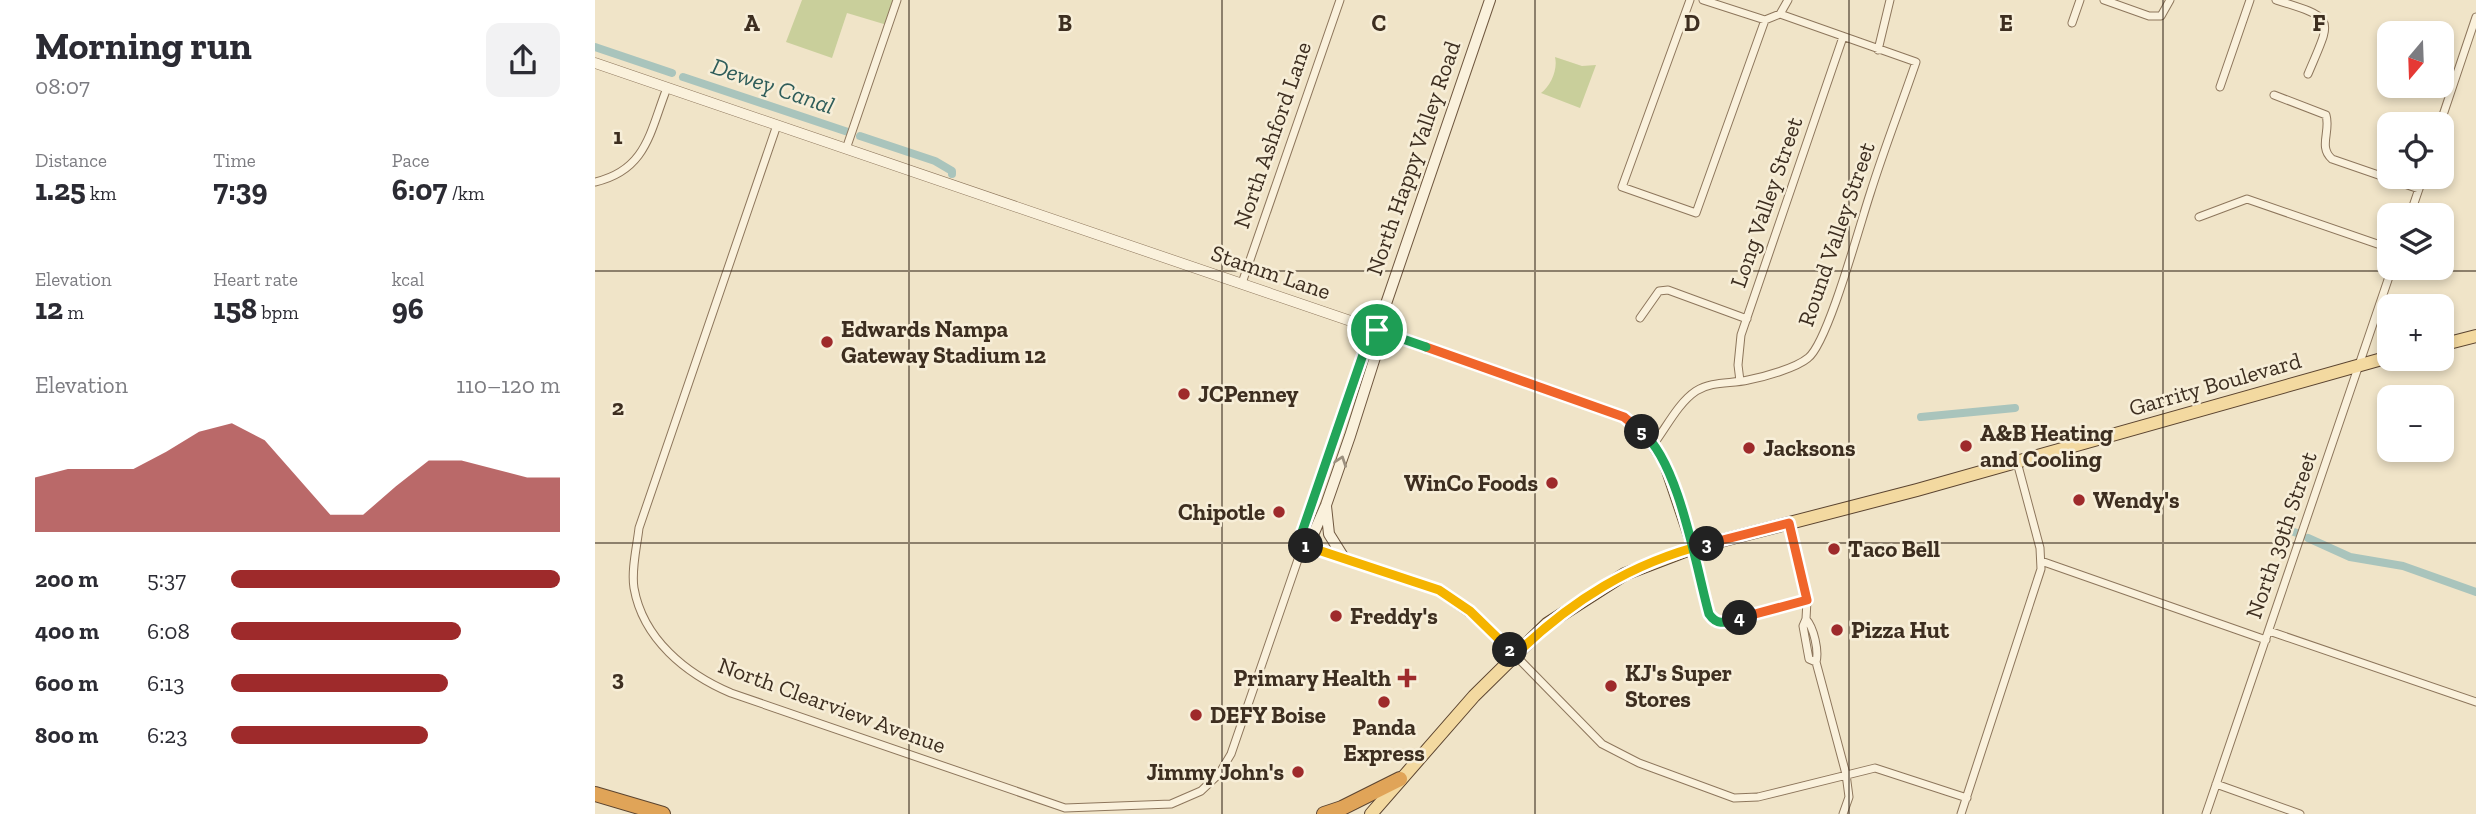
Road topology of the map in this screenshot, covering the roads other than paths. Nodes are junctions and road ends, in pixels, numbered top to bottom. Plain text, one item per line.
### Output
1 (897, 0) edge
2 (1339, 0) edge
3 (1490, 0) edge
4 (1690, 0) edge
5 (1703, 0) edge
6 (1788, 0) edge
7 (1890, 0) edge
8 (2080, 0) edge
9 (2103, 0) edge
10 (2170, 0) edge
11 (2250, 0) edge
12 (2276, 0) edge
13 (1780, 14) junction
14 (2476, 17) edge
15 (1765, 20) junction
16 (2072, 23) dead end
17 (1843, 37) junction
18 (1878, 50) junction
19 (595, 63) edge
20 (2308, 74) dead end
21 (2220, 87) dead end
22 (667, 88) junction
23 (2274, 95) dead end
24 (2444, 112) edge
25 (777, 125) junction
26 (846, 149) junction
27 (2377, 175) edge
28 (595, 182) edge
29 (2419, 189) edge
30 (2414, 203) edge
31 (2199, 217) dead end
32 (2377, 244) edge
33 (2388, 280) edge
34 (1242, 284) junction
35 (1640, 318) dead end
36 (1747, 319) junction
37 (1377, 330) junction
38 (2476, 337) edge
39 (2454, 342) edge
40 (2377, 361) edge
41 (2358, 365) junction
42 (1740, 381) junction
43 (1653, 445) junction
44 (2017, 462) junction
45 (1326, 505) junction
46 (1789, 523) junction
47 (1303, 545) junction
48 (1693, 548) junction
49 (1344, 558) junction
50 (2041, 561) junction
51 (1807, 600) junction
52 (2269, 631) junction
53 (2266, 640) junction
54 (1515, 655) junction
55 (2476, 702) edge
56 (1231, 754) joint
57 (1846, 774) junction
58 (1400, 779) junction
59 (2216, 784) junction
60 (595, 793) edge
61 (1966, 798) junction
62 (663, 814) edge
63 (1324, 814) edge
64 (1371, 814) edge
65 (1843, 814) edge
66 (1961, 814) edge
67 (2206, 814) edge
68 (2300, 814) edge

1 - 26 street
2 - 34 street, North Ashford Lane
3 - 37 main road, North Happy Valley Road
4 - 15 street
5 - 15 street
6 - 13 street
7 - 18 street
8 - 16 street
9 - 10 street
11 - 21 street
12 - 20 street
13 - 15 street
13 - 17 street
14 - 24 street
17 - 18 street
17 - 36 street, Long Valley Street
18 - 42 street, Round Valley Street
19 - 22 street, Stamm Lane
22 - 25 street, Stamm Lane
22 - 28 street
23 - 27 street
25 - 26 street, Stamm Lane
25 - 56 street, North Clearview Avenue
26 - 34 street, Stamm Lane
29 - 30 street
31 - 32 street
33 - 41 street, North 39th Street
34 - 37 street, Stamm Lane
35 - 36 street
36 - 42 street, Long Valley Street
37 - 43 main road, Stamm Lane
45 -> 37 main road, North Happy Valley Road
37 - 47 main road, North Happy Valley Road
38 - 39 main road
40 - 41 main road, Garrity Boulevard
41 - 44 main road, Garrity Boulevard
41 - 52 street, North 39th Street
42 - 43 street, Round Valley Street
43 - 48 main road, Stamm Lane
44 - 46 main road, Garrity Boulevard
44 - 50 street
45 - 47 main road, North Happy Valley Road
45 - 49 main road
46 - 48 main road, Garrity Boulevard
46 - 51 street
47 - 49 main road
47 - 56 street, North Happy Valley Road
48 - 51 street, Stamm Lane
48 - 54 main road, Garrity Boulevard
49 - 54 main road
50 - 53 street
50 - 61 street
51 - 57 street
52 - 53 street, North 39th Street
52 - 55 street
53 - 59 street, North 39th Street
54 - 57 street
54 - 58 main road, Garrity Boulevard
57 - 61 street
57 - 65 street
58 - 63 highway
58 - 64 main road, Garrity Boulevard
59 - 67 street, North 39th Street
59 - 68 street
60 - 62 highway
61 - 66 street

